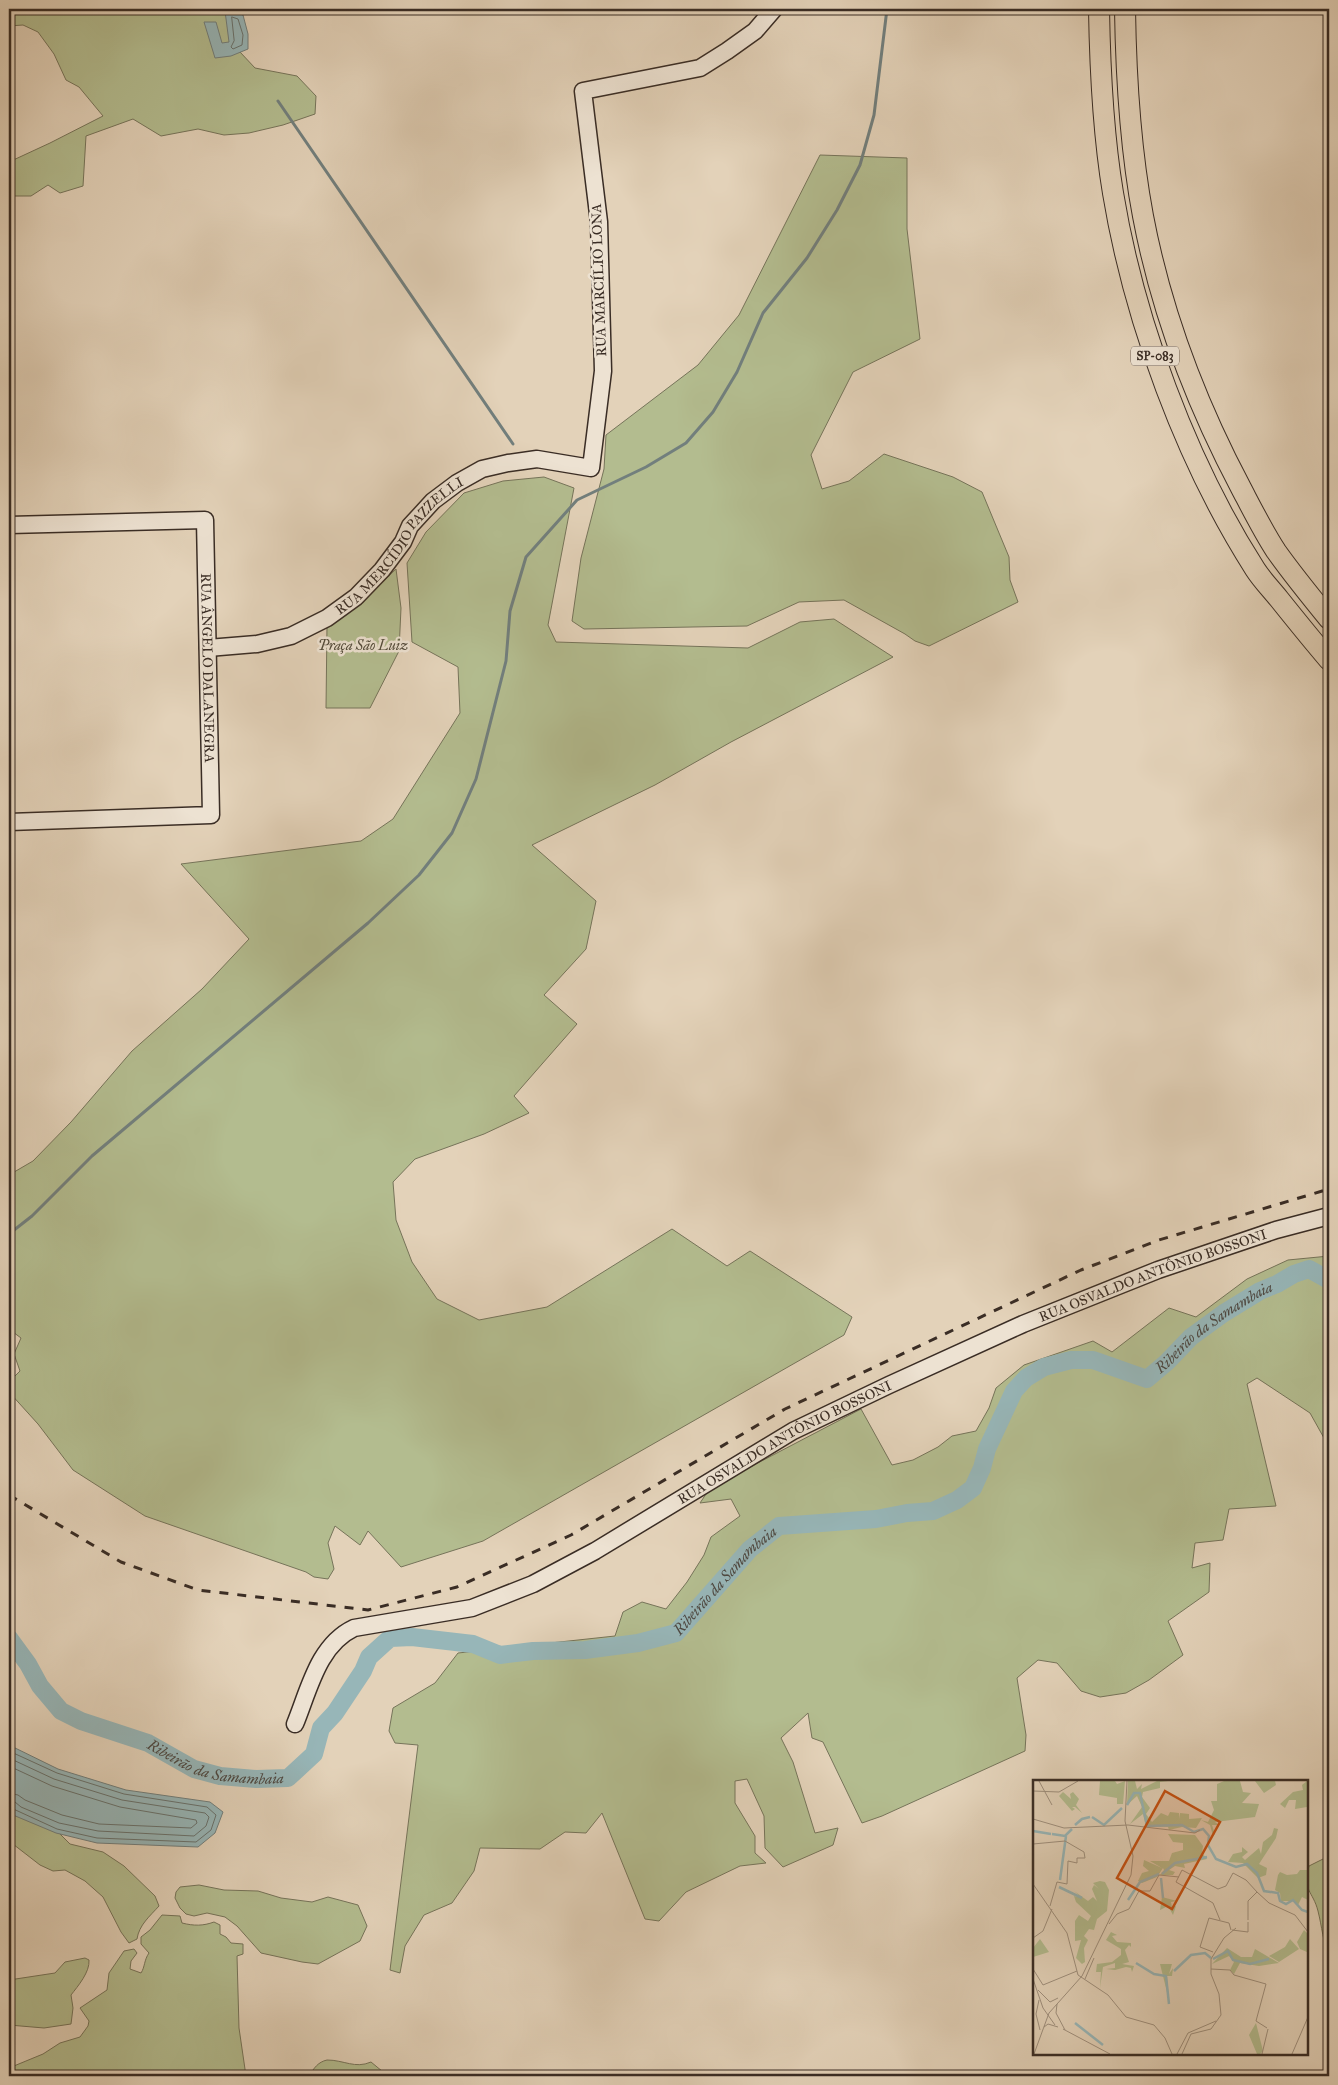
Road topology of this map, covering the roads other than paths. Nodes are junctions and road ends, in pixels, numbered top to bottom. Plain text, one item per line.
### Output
1 (774, 9) edge
2 (1099, 9) edge
3 (1125, 9) edge
4 (591, 468) joint
5 (9, 525) edge
6 (1329, 619) edge
7 (208, 648) junction
8 (1329, 660) edge
9 (9, 822) edge
10 (1329, 1216) edge
11 (295, 1724) dead end

1 - 4 street, RUA MARCÍLIO LONA
2 - 8 highway, SP-083
3 - 6 highway, SP-083
4 - 7 street, RUA MERCÍDIO PAZZELLI
5 - 7 street, RUA ÂNGELO DALANEGRA
7 - 9 street, RUA ÂNGELO DALANEGRA
10 - 11 street, RUA OSVALDO ANTÔNIO BOSSONI

